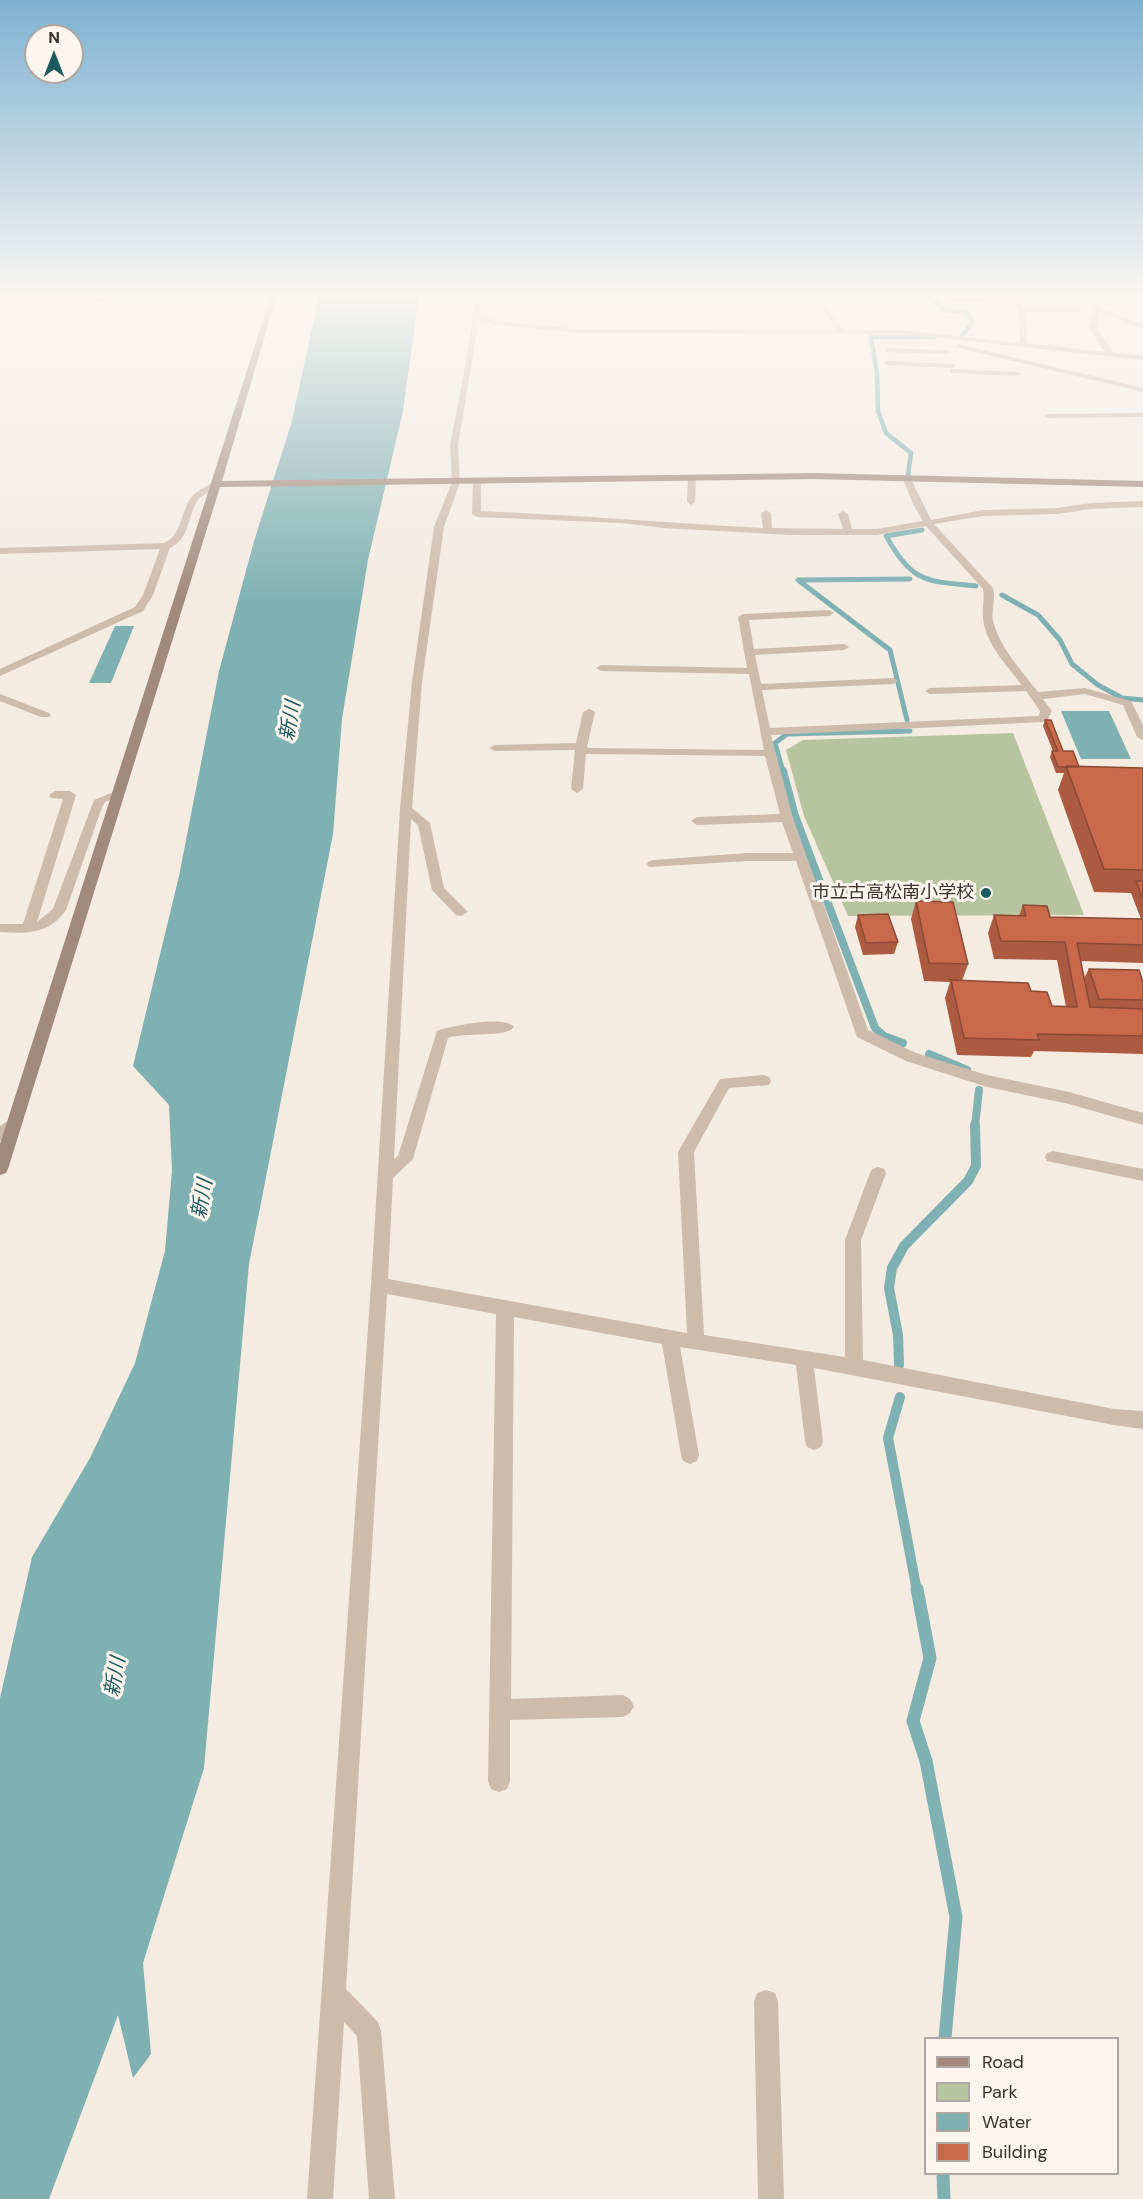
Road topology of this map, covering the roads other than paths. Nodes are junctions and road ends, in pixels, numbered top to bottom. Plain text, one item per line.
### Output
1 (244, 398) edge
2 (463, 398) edge
3 (1143, 415) edge
4 (1048, 416) dead end
5 (692, 477) junction
6 (907, 479) junction
7 (477, 481) junction
8 (456, 482) junction
9 (219, 484) junction
10 (1143, 484) edge
11 (691, 502) dead end
12 (1143, 504) edge
13 (766, 513) dead end
14 (843, 514) dead end
15 (929, 524) junction
16 (768, 531) junction
17 (848, 532) junction
18 (166, 546) junction
19 (0, 551) edge
20 (829, 613) dead end
21 (844, 647) dead end
22 (750, 652) junction
23 (602, 668) dead end
24 (754, 671) junction
25 (0, 673) edge
26 (893, 681) dead end
27 (758, 687) junction
28 (930, 691) dead end
29 (1034, 692) junction
30 (0, 697) edge
31 (1126, 703) junction
32 (1143, 706) edge
33 (589, 712) dead end
34 (45, 716) dead end
35 (765, 732) junction
36 (1143, 737) edge
37 (495, 748) dead end
38 (580, 748) junction
39 (769, 753) junction
40 (577, 789) dead end
41 (55, 795) dead end
42 (116, 795) junction
43 (406, 809) junction
44 (787, 818) junction
45 (697, 821) dead end
46 (801, 857) junction
47 (653, 864) dead end
48 (461, 912) dead end
49 (0, 928) edge
50 (28, 929) junction
51 (507, 1027) dead end
52 (764, 1081) dead end
53 (1143, 1119) edge
54 (15, 1122) junction
55 (0, 1135) edge
56 (1053, 1157) dead end
57 (0, 1169) edge
58 (878, 1173) dead end
59 (1143, 1174) edge
60 (385, 1176) junction
61 (379, 1285) junction
62 (505, 1309) junction
63 (670, 1338) junction
64 (696, 1342) junction
65 (804, 1359) junction
66 (854, 1366) junction
67 (1143, 1420) edge
68 (814, 1441) dead end
69 (690, 1455) dead end
70 (623, 1706) dead end
71 (500, 1710) junction
72 (499, 1781) dead end
73 (333, 1993) junction
74 (766, 2002) dead end
75 (320, 2199) edge
76 (382, 2199) edge
77 (771, 2199) edge

1 - 9 street
2 - 8 street
3 - 4 street
5 - 6 street
5 - 7 street
5 - 11 street
6 - 10 street
6 - 15 street
7 - 8 street
7 - 16 street
8 - 9 street
8 - 43 street
9 - 18 street
9 - 42 street
12 - 15 street
13 - 16 street
14 - 17 street
15 - 17 street
15 - 29 street
16 - 17 street
18 - 19 street
18 - 25 street
20 - 22 street
21 - 22 street
22 - 24 street
23 - 24 street
24 - 27 street
26 - 27 street
27 - 35 street
28 - 29 street
29 - 31 street
29 - 35 street
30 - 34 street
31 - 32 street
31 - 36 street
33 - 38 street
35 - 39 street
37 - 38 street
38 - 39 street
38 - 40 street
39 - 44 street
41 - 50 street
42 - 50 street
42 - 54 street
43 - 48 street
43 - 60 street
44 - 45 street
44 - 46 street
46 - 47 street
46 - 53 street
49 - 50 street
51 - 60 street
52 - 64 street
54 - 55 street
54 - 57 street
56 - 59 street
58 - 66 street
60 - 61 street
61 - 62 street
61 - 73 street
62 - 63 street
62 - 71 street
63 - 64 street
63 - 69 street
64 - 65 street
65 - 66 street
65 - 68 street
66 - 67 street
70 - 71 street
71 - 72 street
73 - 75 street
73 - 76 street
74 - 77 street

